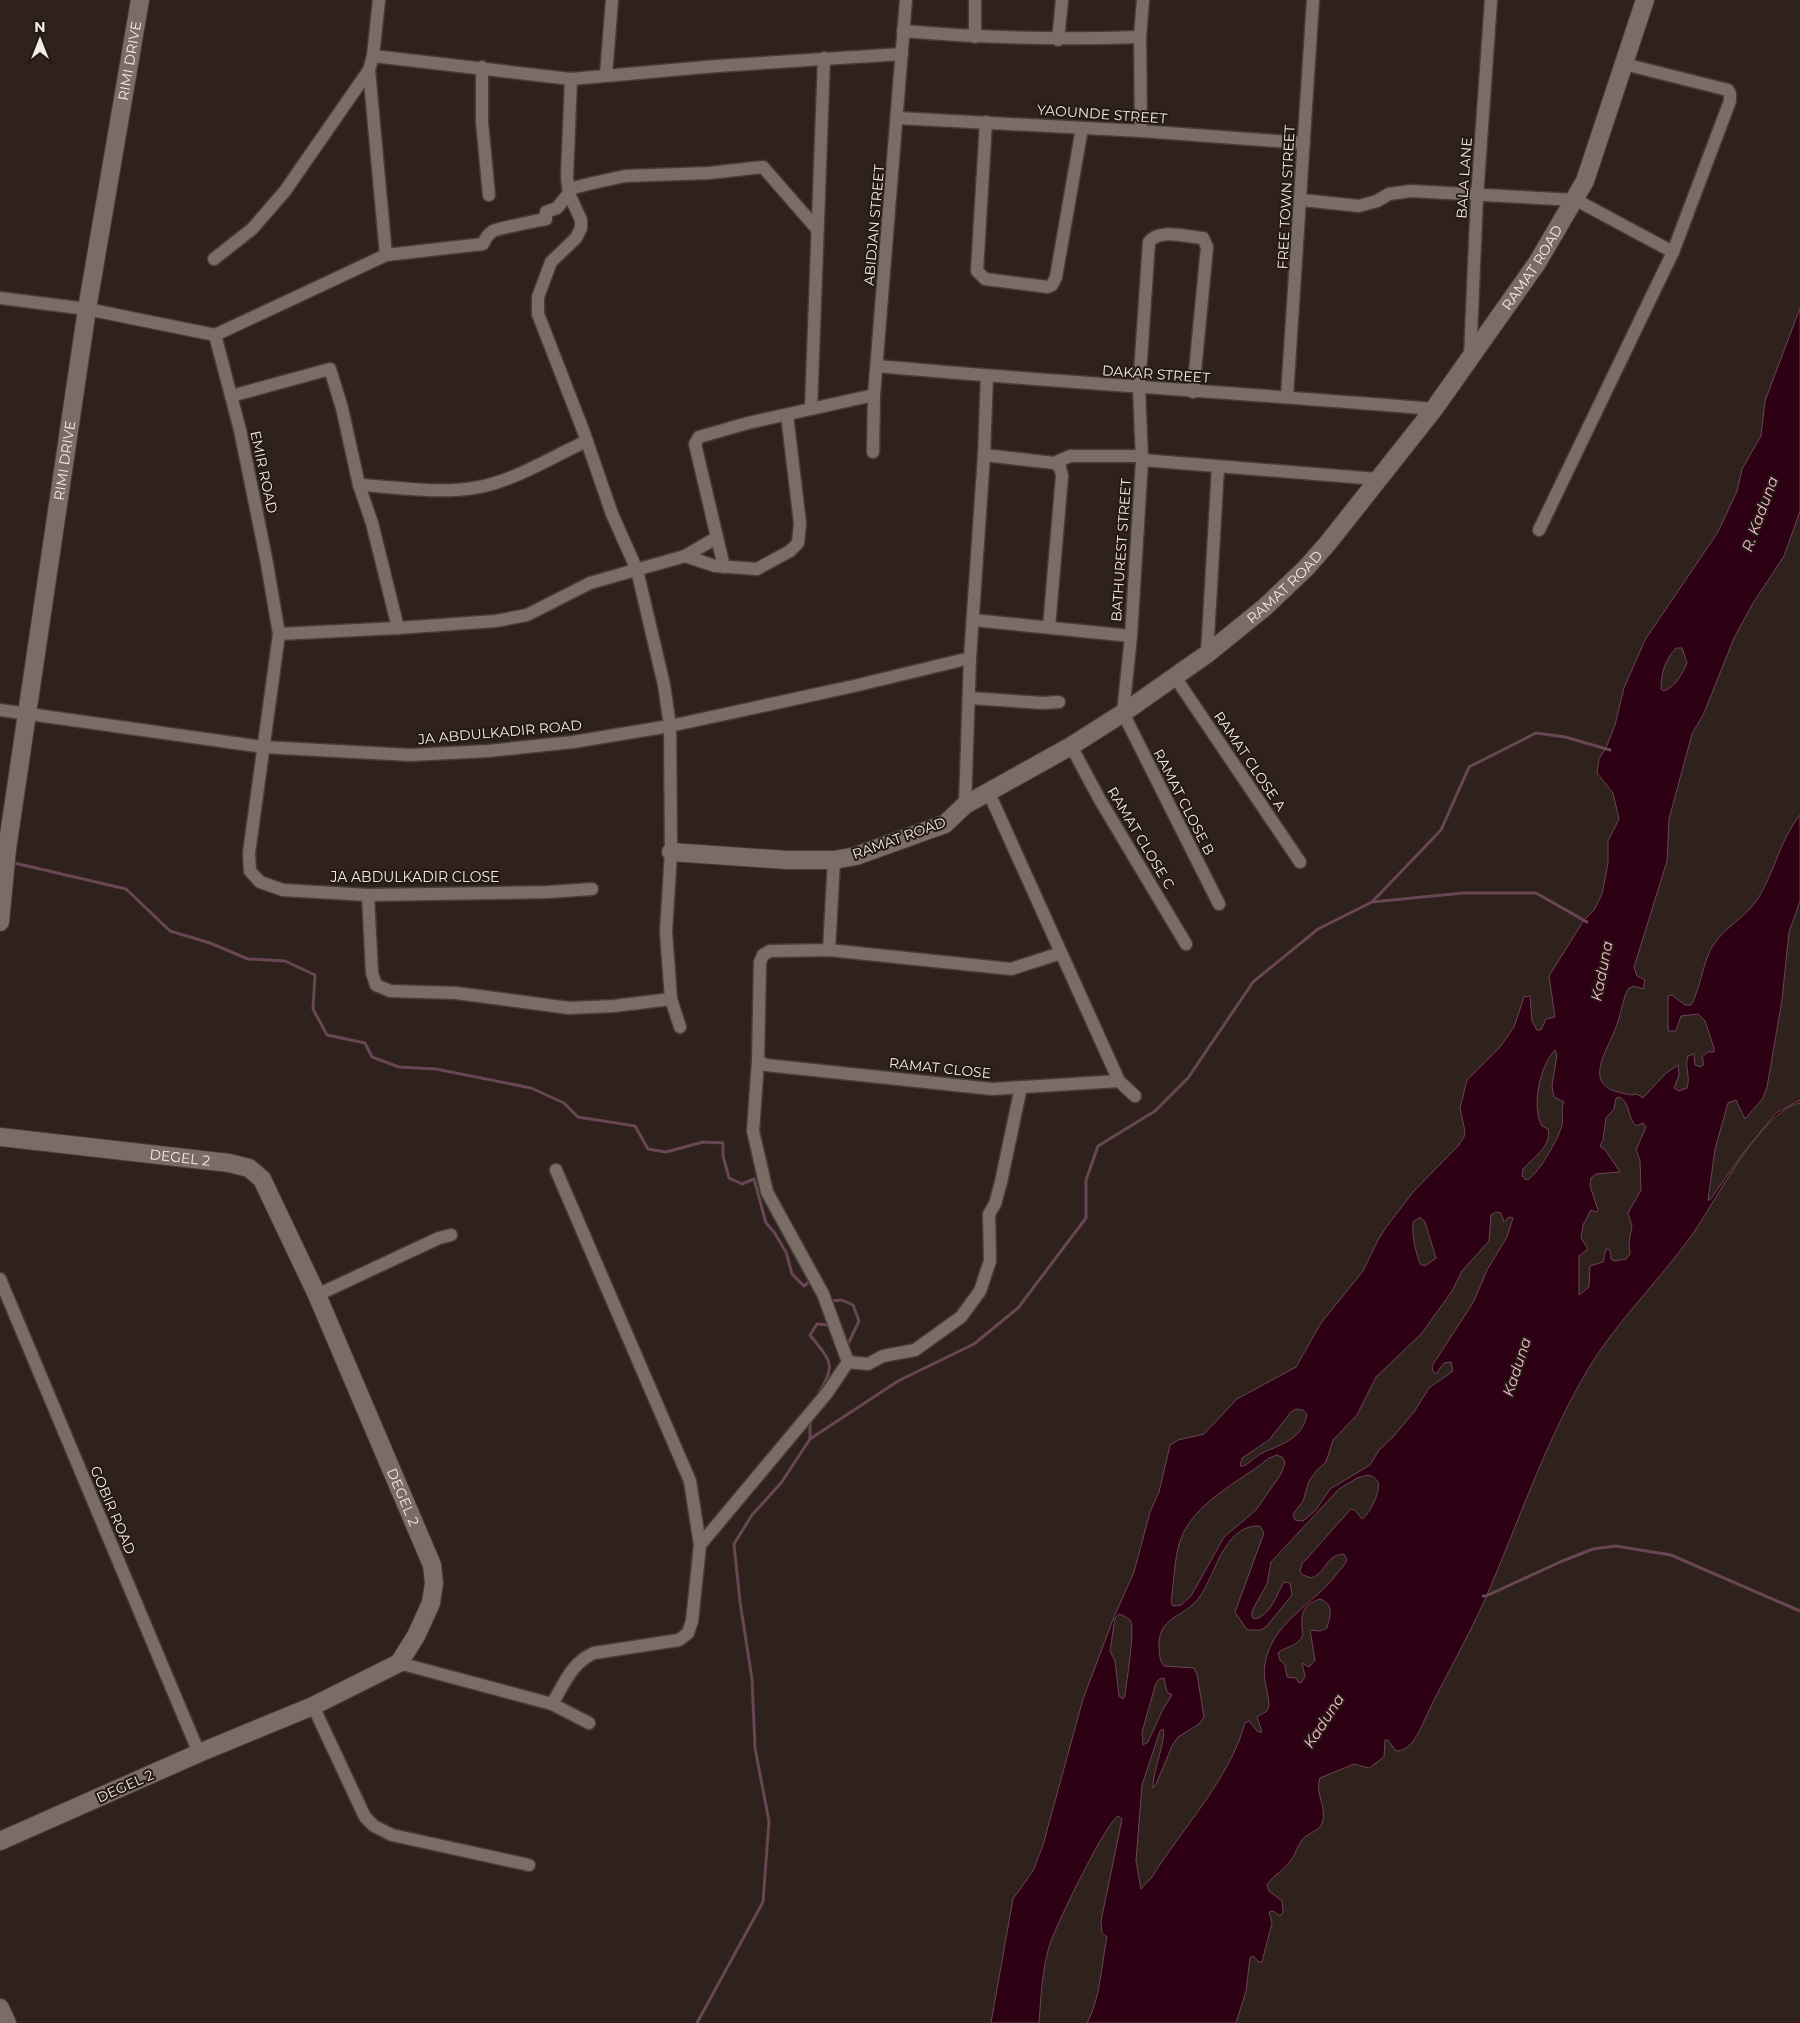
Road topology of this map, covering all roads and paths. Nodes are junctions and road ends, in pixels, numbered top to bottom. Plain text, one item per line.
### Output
1 (140, 0) edge
2 (379, 0) edge
3 (612, 0) edge
4 (906, 0) edge
5 (975, 0) edge
6 (1062, 0) edge
7 (1143, 0) edge
8 (1313, 0) edge
9 (1491, 0) edge
10 (1645, 0) edge
11 (903, 30) junction
12 (1140, 36) junction
13 (975, 37) junction
14 (1058, 40) junction
15 (902, 54) junction
16 (373, 56) junction
17 (824, 58) junction
18 (1624, 64) junction
19 (482, 68) junction
20 (369, 70) junction
21 (606, 75) junction
22 (571, 79) junction
23 (898, 118) junction
24 (986, 122) junction
25 (1082, 128) junction
26 (1141, 131) junction
27 (1304, 143) junction
28 (569, 194) junction
29 (489, 195) dead end
30 (1477, 196) junction
31 (1302, 200) junction
32 (1576, 200) junction
33 (818, 230) junction
34 (1673, 252) junction
35 (386, 255) junction
36 (214, 259) dead end
37 (0, 298) edge
38 (86, 309) junction
39 (216, 335) junction
40 (1470, 359) junction
41 (877, 366) junction
42 (987, 376) junction
43 (1138, 388) junction
44 (1193, 392) junction
45 (231, 396) junction
46 (874, 396) junction
47 (1287, 396) junction
48 (811, 409) junction
49 (1434, 410) junction
50 (787, 415) junction
51 (587, 441) junction
52 (873, 452) dead end
53 (984, 455) junction
54 (1141, 458) junction
55 (1054, 463) junction
56 (1218, 468) junction
57 (1377, 479) junction
58 (359, 485) junction
59 (1539, 530) dead end
60 (716, 538) junction
61 (685, 556) junction
62 (724, 567) junction
63 (637, 570) junction
64 (973, 620) junction
65 (1049, 627) junction
66 (398, 628) junction
67 (279, 634) junction
68 (1131, 636) junction
69 (1208, 654) junction
70 (970, 658) junction
71 (1175, 677) junction
72 (969, 698) junction
73 (1059, 702) dead end
74 (0, 710) edge
75 (27, 713) junction
76 (1124, 713) junction
77 (670, 726) junction
78 (1071, 746) junction
79 (263, 747) junction
80 (988, 791) junction
81 (965, 805) junction
82 (671, 852) junction
83 (834, 860) junction
84 (1300, 862) dead end
85 (592, 889) dead end
86 (368, 895) junction
87 (1219, 904) dead end
88 (0, 922) edge
89 (1186, 944) dead end
90 (829, 950) junction
91 (1061, 953) junction
92 (671, 999) junction
93 (680, 1027) dead end
94 (758, 1061) junction
95 (1119, 1081) junction
96 (1021, 1087) junction
97 (1135, 1096) dead end
98 (0, 1137) edge
99 (556, 1170) dead end
100 (451, 1234) dead end
101 (0, 1279) edge
102 (317, 1295) junction
103 (848, 1362) junction
104 (700, 1545) junction
105 (399, 1663) junction
106 (552, 1704) junction
107 (313, 1706) junction
108 (589, 1723) dead end
109 (199, 1753) junction
110 (0, 1841) edge
111 (529, 1865) dead end
112 (0, 2008) edge
113 (7, 2023) edge

1 - 38 street, RIMI DRIVE
2 - 16 street
3 - 21 street
4 - 11 street, ABIDJAN STREET
5 - 13 street
6 - 14 street
7 - 12 street
8 - 27 street, FREE TOWN STREET
9 - 30 street, BALA LANE
10 - 18 street, RAMAT ROAD
11 - 13 street
11 - 15 street, ABIDJAN STREET
12 - 14 street
12 - 26 street
13 - 14 street
15 - 17 street
15 - 23 street, ABIDJAN STREET
16 - 19 street
16 - 20 street
17 - 21 street
17 - 33 street
18 - 32 street, RAMAT ROAD
18 - 34 street
19 - 22 street
19 - 29 street
20 - 35 street
20 - 36 street
21 - 22 street
22 - 28 street
23 - 24 street, YAOUNDE STREET
23 - 41 street, ABIDJAN STREET
24 - 25 street, YAOUNDE STREET
24 - 25 street
25 - 26 street, YAOUNDE STREET
26 - 27 street, YAOUNDE STREET
27 - 31 street, FREE TOWN STREET
28 - 33 street
28 - 35 street
28 - 51 street
30 - 31 street
30 - 32 street
30 - 40 street, BALA LANE
31 - 47 street, FREE TOWN STREET
32 - 34 street
32 - 40 street, RAMAT ROAD
33 - 48 street
34 - 59 street
35 - 39 street
37 - 38 street
38 - 39 street
38 - 75 street, RIMI DRIVE
39 - 45 street, EMIR ROAD
40 - 49 street, RAMAT ROAD
41 - 42 street, DAKAR STREET
41 - 46 street, ABIDJAN STREET
42 - 43 street, DAKAR STREET
42 - 53 street
43 - 44 street, DAKAR STREET
43 - 44 street, BATHUREST STREET
43 - 54 street, BATHUREST STREET
44 - 47 street, DAKAR STREET
45 - 58 street
45 - 67 street, EMIR ROAD
46 - 48 street
46 - 52 street, ABIDJAN STREET
47 - 49 street, DAKAR STREET
48 - 50 street
49 - 57 street, RAMAT ROAD
50 - 60 street
50 - 62 street
51 - 58 street
51 - 63 street
53 - 55 street
53 - 64 street
54 - 55 street
54 - 56 street
54 - 68 street, BATHUREST STREET
55 - 65 street
56 - 57 street
56 - 69 street
57 - 69 street, RAMAT ROAD
58 - 66 street
60 - 61 street
60 - 62 street
61 - 62 street
61 - 63 street
63 - 66 street
63 - 77 street
64 - 65 street
64 - 70 street
65 - 68 street
66 - 67 street
67 - 79 street, EMIR ROAD
68 - 76 street, BATHUREST STREET
69 - 71 street, RAMAT ROAD
70 - 72 street
70 - 77 street, JA ABDULKADIR ROAD
71 - 76 street, RAMAT ROAD
71 - 84 street, RAMAT CLOSE A
72 - 73 street
72 - 81 street
74 - 75 street, JA ABDULKADIR ROAD
75 - 79 street, JA ABDULKADIR ROAD
75 - 88 street, RIMI DRIVE
76 - 78 street, RAMAT ROAD
76 - 87 street, RAMAT CLOSE B
77 - 79 street, JA ABDULKADIR ROAD
77 - 82 street
78 - 80 street, RAMAT ROAD
78 - 89 street, RAMAT CLOSE C
79 - 86 street, JA ABDULKADIR CLOSE
80 - 81 street, RAMAT ROAD
80 - 91 street
81 - 83 street, RAMAT ROAD
82 - 83 street, RAMAT ROAD
82 - 92 street
83 - 90 street
85 - 86 street, JA ABDULKADIR CLOSE
86 - 92 street
90 - 91 street
90 - 94 street
91 - 95 street
92 - 93 street
94 - 96 street, RAMAT CLOSE
94 - 103 street
95 - 96 street, RAMAT CLOSE
95 - 97 street
96 - 103 street
98 - 102 street, DEGEL 2
99 - 104 street
100 - 102 street
101 - 109 street, GOBIR ROAD
102 - 105 street, DEGEL 2
103 - 104 street
104 - 106 street
105 - 106 street
105 - 107 street, DEGEL 2
106 - 108 street
107 - 109 street, DEGEL 2
107 - 111 street
109 - 110 street, DEGEL 2
112 - 113 street

